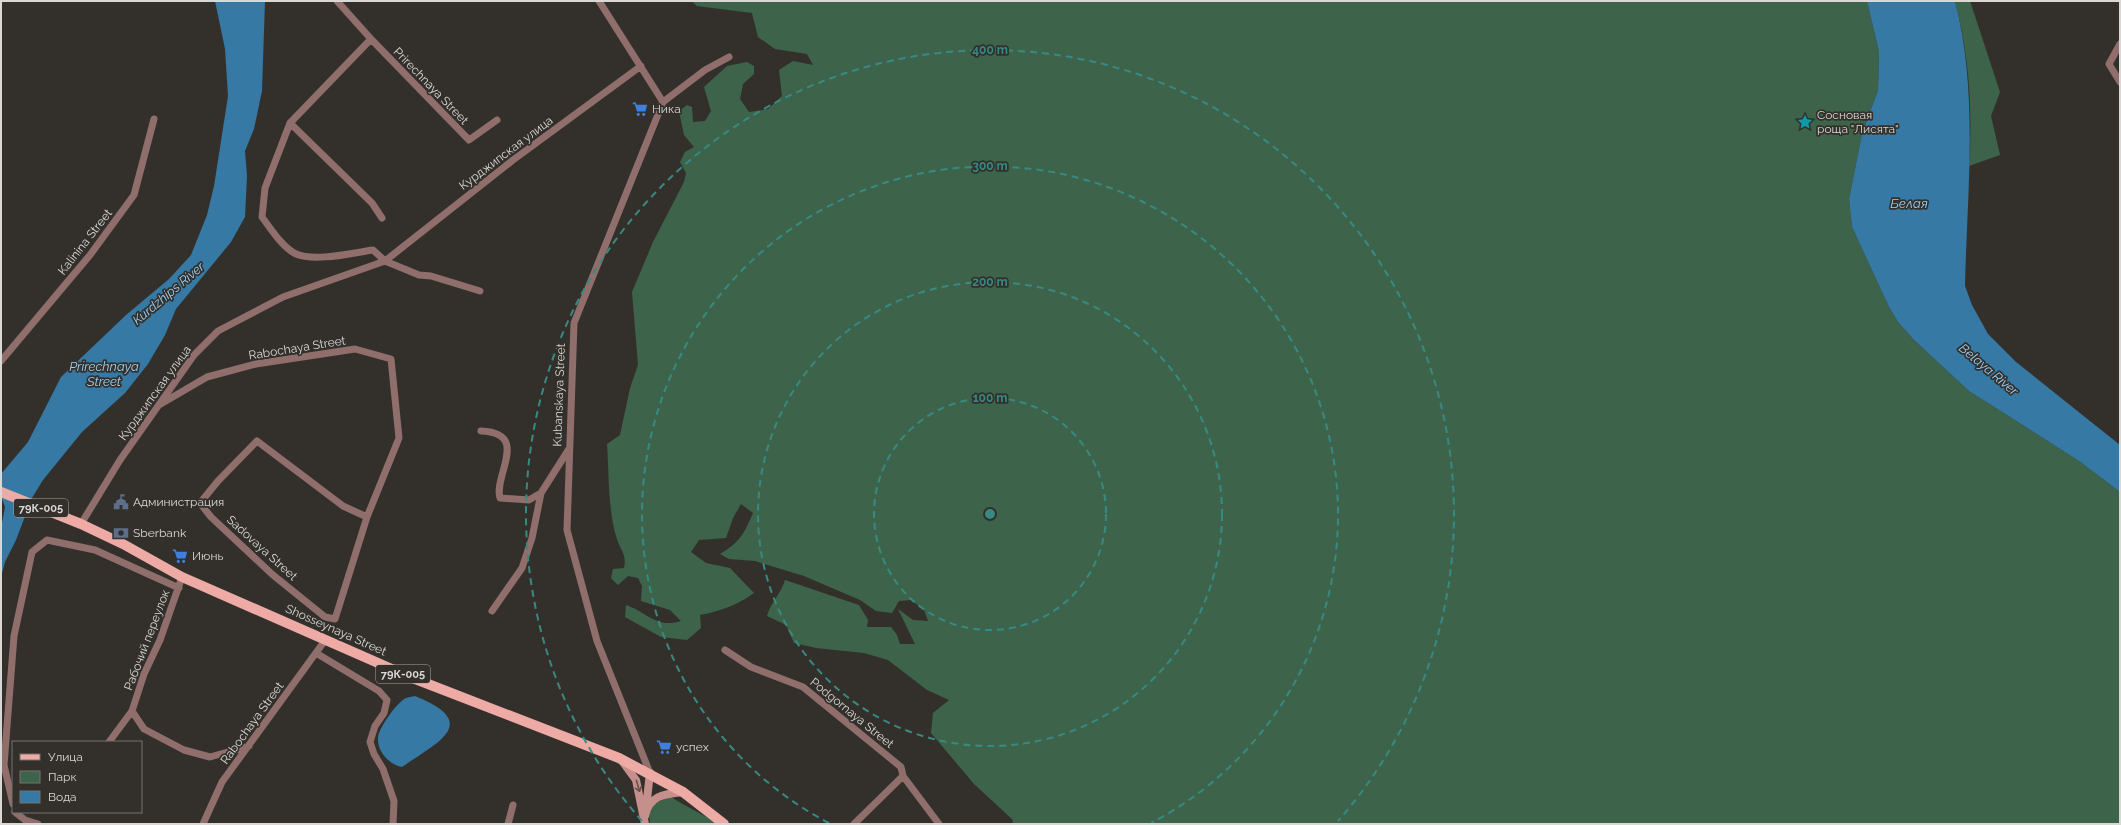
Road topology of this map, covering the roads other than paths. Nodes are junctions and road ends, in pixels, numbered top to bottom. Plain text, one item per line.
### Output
1 (336, 1) edge
2 (599, 1) edge
3 (371, 39) junction
4 (2120, 44) edge
5 (729, 57) dead end
6 (641, 66) junction
7 (2120, 82) edge
8 (663, 102) junction
9 (154, 119) dead end
10 (497, 120) dead end
11 (290, 123) junction
12 (382, 218) dead end
13 (385, 260) junction
14 (480, 291) dead end
15 (1, 361) edge
16 (159, 405) junction
17 (481, 431) dead end
18 (569, 449) junction
19 (1, 492) edge
20 (541, 493) junction
21 (367, 517) junction
22 (81, 524) junction
23 (182, 577) junction
24 (179, 588) junction
25 (492, 611) dead end
26 (334, 619) joint
27 (326, 639) junction
28 (725, 650) dead end
29 (316, 653) junction
30 (132, 711) junction
31 (110, 741) edge
32 (249, 746) junction
33 (619, 758) junction
34 (650, 773) junction
35 (903, 776) junction
36 (683, 792) junction
37 (12, 800) edge
38 (513, 805) dead end
39 (16, 813) edge
40 (645, 821) edge
41 (38, 824) edge
42 (203, 824) edge
43 (393, 824) edge
44 (508, 824) edge
45 (724, 824) edge
46 (854, 824) edge
47 (940, 824) edge

1 - 3 street, Prirechnaya Street
2 - 6 street
3 - 10 street, Prirechnaya Street
3 - 11 street
4 - 7 street
5 - 8 street
6 - 8 street
6 - 13 street, Курджипская улица
8 - 18 street, Kubanskaya Street
9 - 15 street, Kalinina Street
11 - 12 street
11 - 13 street
13 - 14 street
13 - 16 street, Курджипская улица
16 - 21 street, Rabochaya Street
16 - 22 street, Курджипская улица
17 - 20 street
18 - 20 street
18 - 34 street, Kubanskaya Street
19 - 22 main road, Shosseynaya Street / 79К-005
20 - 25 street
21 - 26 street, Rabochaya Street
21 - 26 street, Sadovaya Street
22 - 23 main road, Shosseynaya Street / 79К-005
23 - 24 street, Рабочий переулок
23 - 27 main road, Shosseynaya Street / 79К-005
24 - 30 street, Рабочий переулок
24 - 37 street
27 - 29 street, Rabochaya Street
27 - 33 main road, Shosseynaya Street / 79К-005
28 - 35 street, Podgornaya Street
29 - 32 street, Rabochaya Street
29 - 43 street
30 - 31 street, Рабочий переулок
30 - 32 street
32 - 42 street, Rabochaya Street
33 - 34 main road, Shosseynaya Street / 79К-005
33 -> 40 main road
34 - 36 main road, Shosseynaya Street / 79К-005
34 - 40 main road
35 - 46 street
35 - 47 street, Podgornaya Street
36 - 40 main road
36 - 45 main road, Shosseynaya Street / 79К-005
38 - 44 street
39 - 41 street

